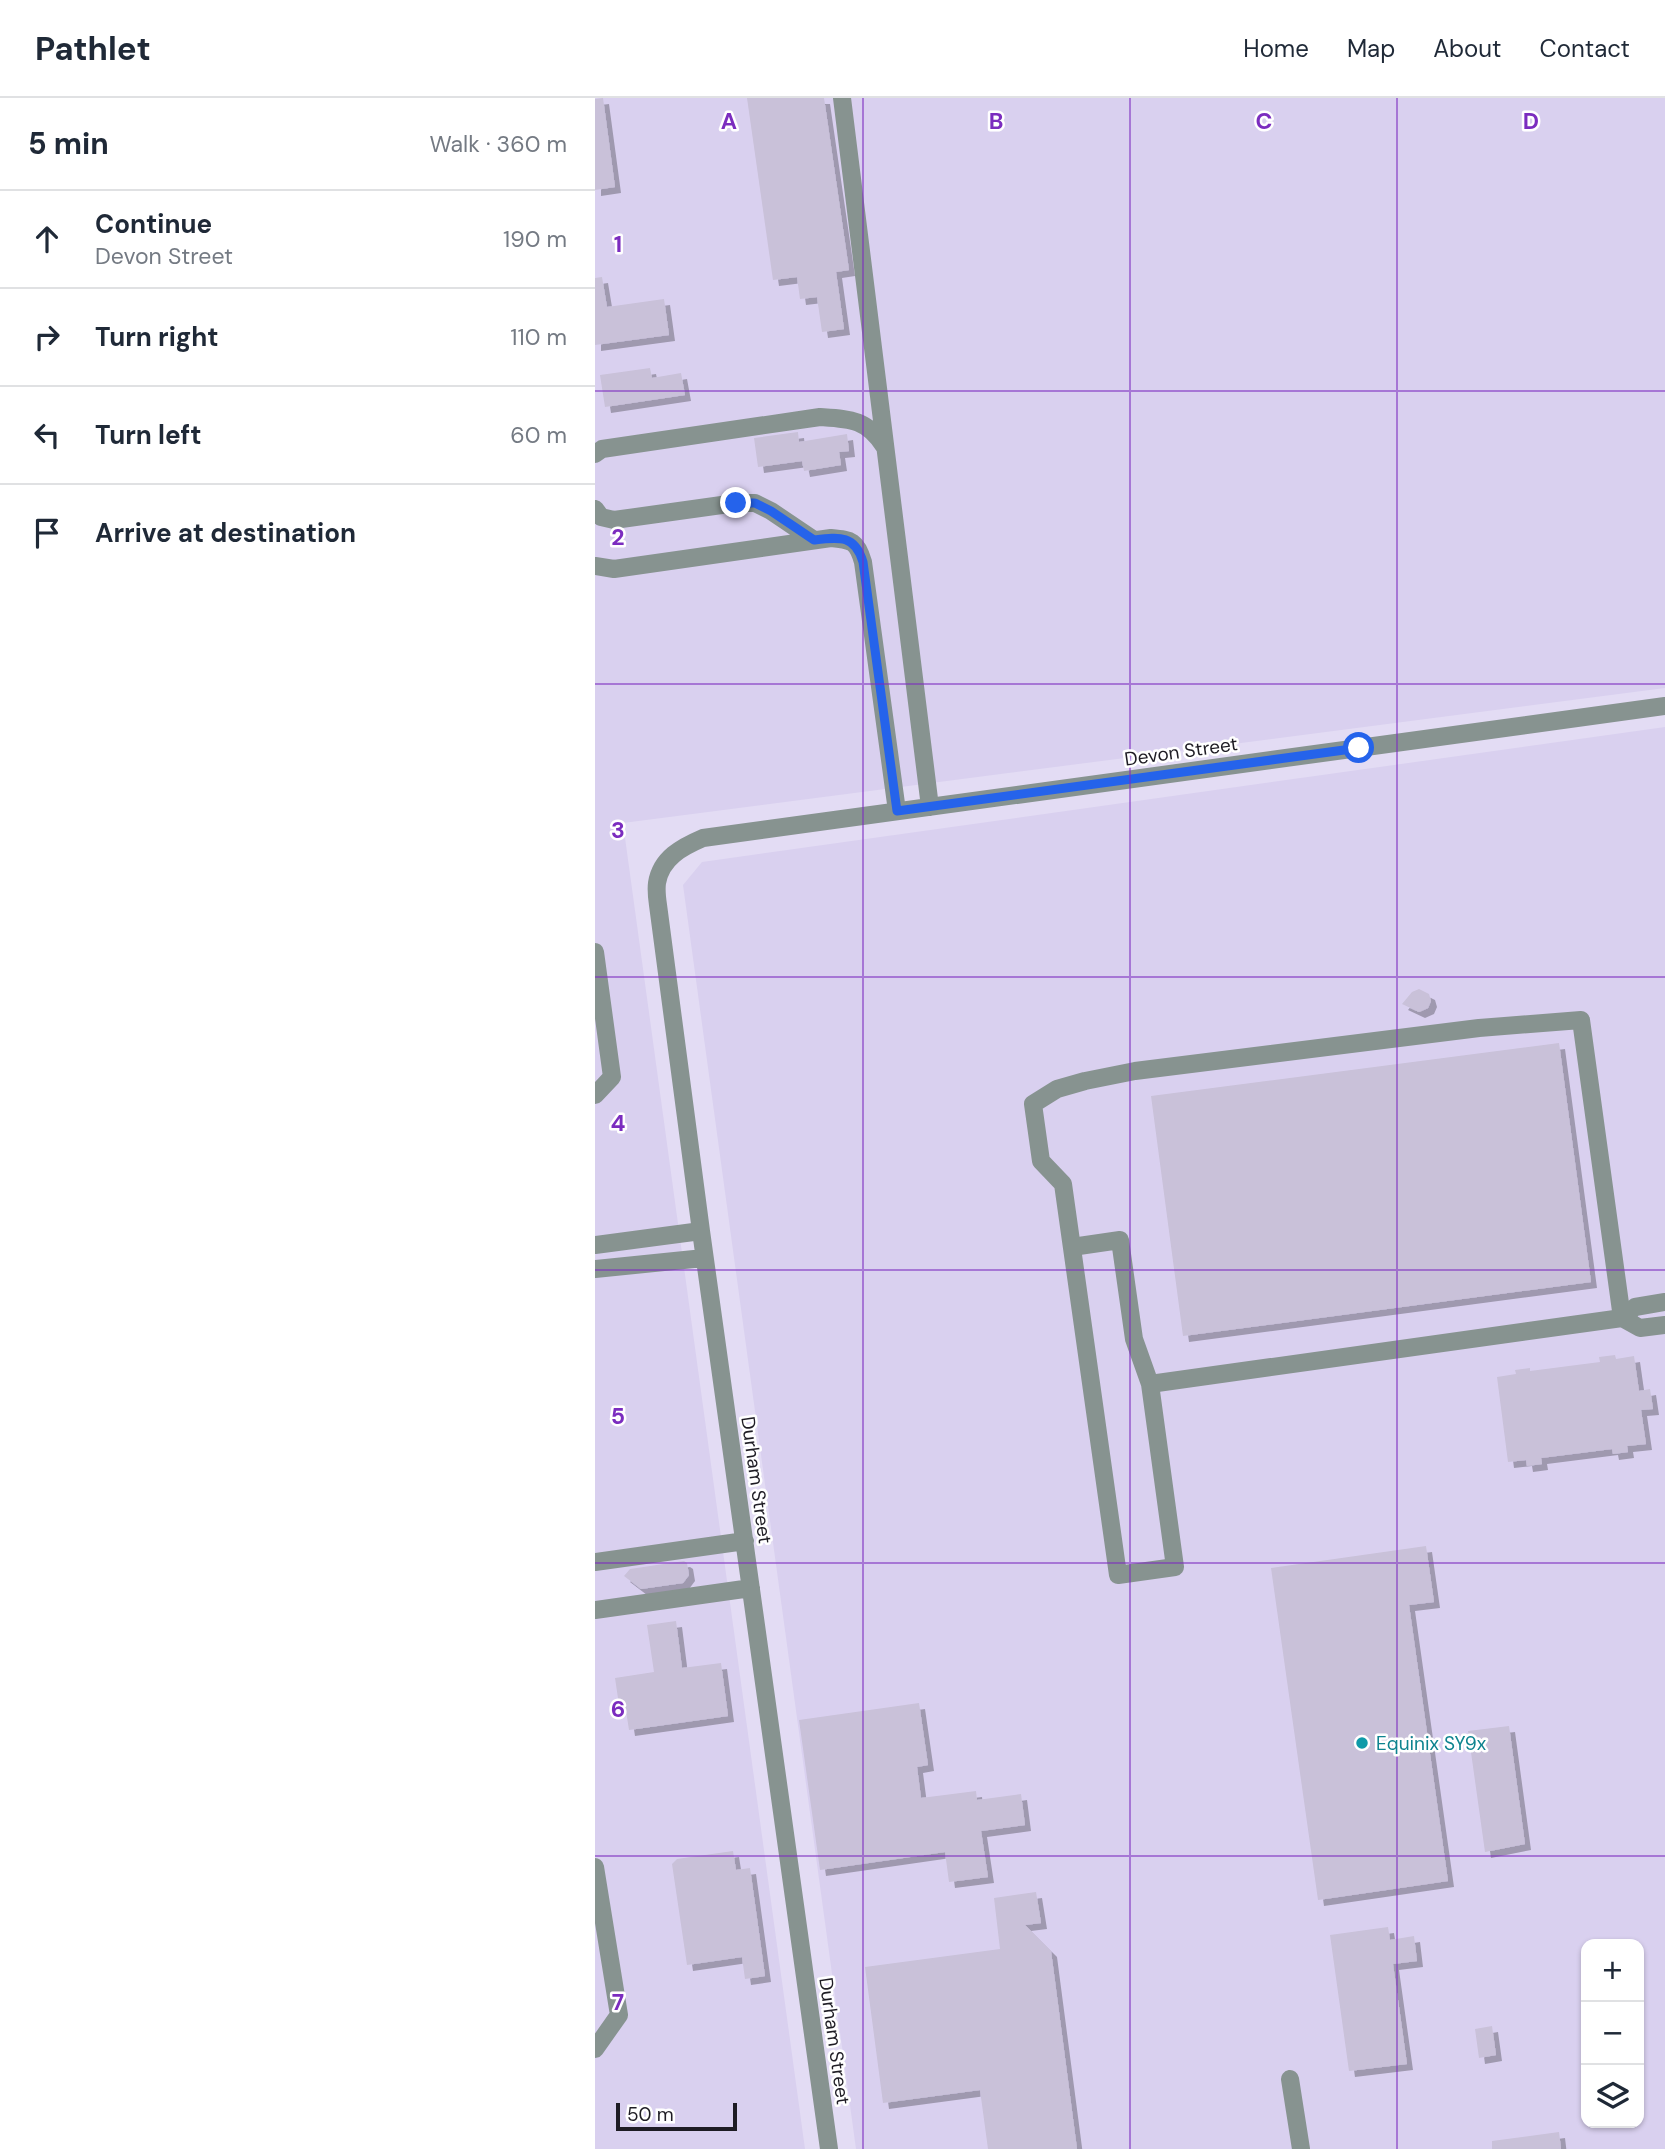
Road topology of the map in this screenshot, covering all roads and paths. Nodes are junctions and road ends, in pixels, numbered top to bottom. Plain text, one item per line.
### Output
1 (842, 98) edge
2 (886, 449) junction
3 (595, 454) edge
4 (595, 509) edge
5 (814, 540) junction
6 (595, 566) edge
7 (1665, 706) edge
8 (930, 807) junction
9 (897, 811) junction
10 (703, 838) joint
11 (595, 952) edge
12 (595, 1095) edge
13 (701, 1231) junction
14 (595, 1245) edge
15 (1072, 1247) junction
16 (704, 1258) junction
17 (595, 1269) edge
18 (1665, 1303) edge
19 (1622, 1318) junction
20 (1665, 1325) edge
21 (1150, 1384) junction
22 (745, 1541) junction
23 (595, 1562) edge
24 (751, 1588) junction
25 (595, 1610) edge
26 (595, 1867) edge
27 (595, 2049) edge
28 (1290, 2079) dead end
29 (829, 2149) edge
30 (1301, 2149) edge

1 - 2 street
2 - 3 street
2 - 8 street
4 - 5 street
5 - 6 street
5 - 9 street
7 - 8 street, Devon Street
8 - 9 street, Devon Street
9 - 10 street, Devon Street
10 - 13 street, Durham Street
11 - 12 street
13 - 14 street
13 - 16 street, Durham Street
15 - 19 street
15 - 21 street
15 - 21 street
16 - 17 street
16 - 22 street, Durham Street
18 - 19 street
19 - 20 street
19 - 21 street
22 - 23 street
22 - 24 street, Durham Street
24 - 25 street
24 - 29 street, Durham Street
26 - 27 street
28 - 30 street

